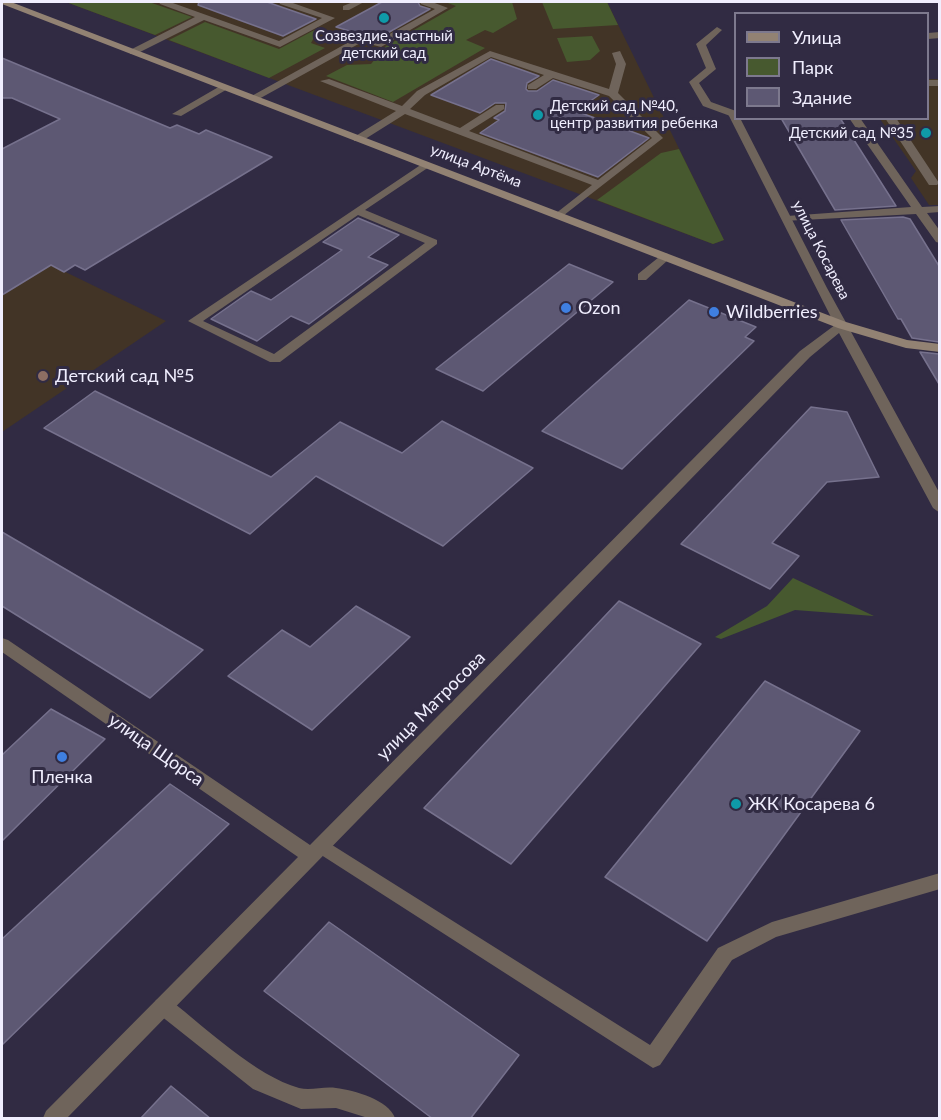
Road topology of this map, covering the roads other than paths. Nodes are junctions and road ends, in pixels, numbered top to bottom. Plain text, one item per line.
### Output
1 (4, 2) edge
2 (163, 2) edge
3 (283, 2) edge
4 (358, 2) edge
5 (424, 2) edge
6 (346, 8) dead end
7 (204, 16) junction
8 (717, 30) dead end
9 (134, 52) junction
10 (617, 53) dead end
11 (553, 74) junction
12 (325, 81) dead end
13 (226, 87) junction
14 (532, 87) dead end
15 (613, 94) junction
16 (253, 98) junction
17 (500, 107) dead end
18 (403, 111) junction
19 (177, 114) dead end
20 (734, 116) edge
21 (736, 120) edge
22 (855, 120) edge
23 (891, 120) edge
24 (461, 132) junction
25 (358, 139) junction
26 (425, 165) junction
27 (936, 183) edge
28 (600, 184) junction
29 (903, 186) junction
30 (939, 209) edge
31 (920, 210) junction
32 (357, 211) junction
33 (559, 216) junction
34 (787, 219) junction
35 (939, 240) edge
36 (664, 257) junction
37 (642, 276) dead end
38 (842, 325) junction
39 (939, 348) edge
40 (939, 508) edge
41 (2, 644) edge
42 (316, 851) junction
43 (939, 881) edge
44 (163, 1006) junction
45 (53, 1119) edge
46 (385, 1119) edge

1 - 9 main road, улица Артёма
2 - 7 street
3 - 7 street
4 - 6 street
5 - 16 street
7 - 9 street
8 - 20 street, улица Косарева
9 - 13 main road, улица Артёма
10 - 15 street
11 - 14 street
11 - 15 street
11 - 18 street
12 - 18 street
13 - 16 main road, улица Артёма
13 - 19 street
15 - 28 street
16 - 25 main road, улица Артёма
17 - 24 street
18 - 24 street
18 - 25 street
21 - 34 street, улица Косарева
22 - 29 street
23 - 27 street
24 - 28 street
25 - 26 main road, улица Артёма
26 - 32 street
26 - 33 main road, улица Артёма
27 - 29 street
28 - 33 street
29 - 31 street
30 - 31 street
31 - 34 street
31 - 35 street
32 - 32 street
33 - 36 main road, улица Артёма
34 - 38 street, улица Косарева
36 - 37 street
36 - 38 main road, улица Артёма
38 - 39 main road, улица Артёма
38 - 40 street, улица Косарева
38 - 42 street, улица Матросова
41 - 42 street, улица Щорса
42 - 43 street, улица Щорса
42 - 44 street, улица Матросова
44 - 45 street, улица Матросова
44 - 46 street

